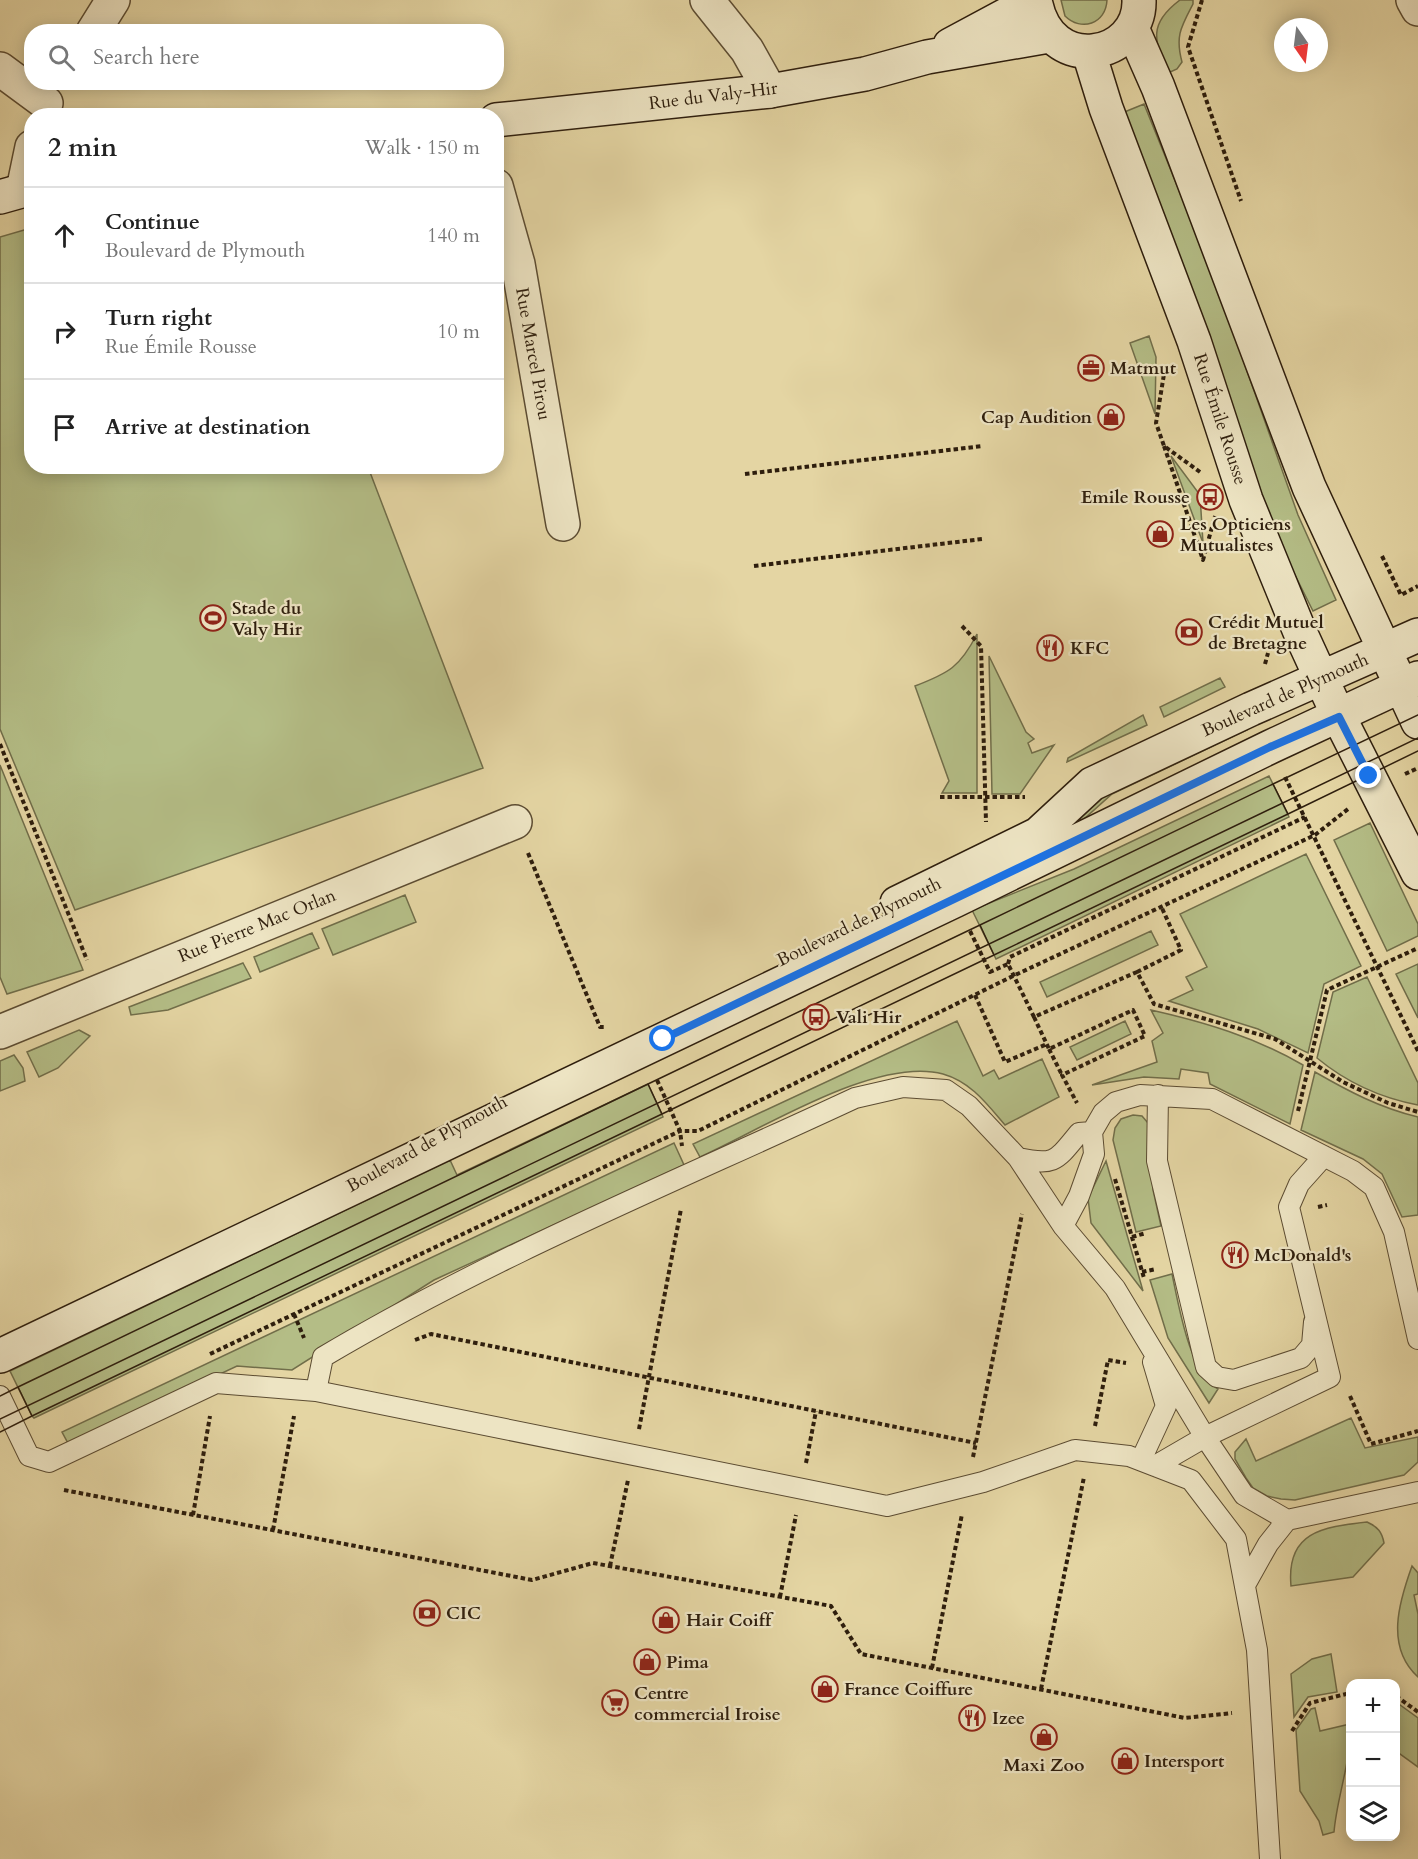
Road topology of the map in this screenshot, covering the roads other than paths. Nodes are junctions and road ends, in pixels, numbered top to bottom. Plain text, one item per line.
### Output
1 (113, 0) edge
2 (707, 0) edge
3 (1034, 0) edge
4 (1413, 0) edge
5 (1141, 9) edge
6 (1418, 9) edge
7 (98, 24) edge
8 (1049, 36) junction
9 (1089, 53) junction
10 (927, 57) junction
11 (0, 69) edge
12 (24, 84) edge
13 (33, 90) edge
14 (770, 91) junction
15 (49, 100) edge
16 (504, 119) edge
17 (24, 173) edge
18 (18, 192) edge
19 (504, 214) edge
20 (563, 524) dead end
21 (1418, 635) edge
22 (1384, 651) junction
23 (1321, 677) junction
24 (1410, 682) edge
25 (1339, 717) junction
26 (1418, 722) edge
27 (515, 822) road end
28 (1418, 873) edge
29 (0, 1032) edge
30 (638, 1040) junction
31 (1158, 1095) junction
32 (1092, 1132) junction
33 (1324, 1156) junction
34 (1018, 1158) junction
35 (1063, 1226) junction
36 (1315, 1312) junction
37 (1146, 1335) junction
38 (1418, 1339) edge
39 (0, 1356) edge
40 (308, 1390) junction
41 (0, 1396) edge
42 (1205, 1437) junction
43 (1148, 1463) junction
44 (1418, 1492) edge
45 (1287, 1520) junction
46 (1245, 1585) junction
47 (1270, 1859) edge

1 - 7 main road
2 - 14 main road
3 - 8 main road
3 - 10 main road, Rue du Valy-Hir
4 - 6 main road
5 - 9 main road
5 - 22 main road
8 - 9 main road
8 - 10 main road, Rue du Valy-Hir
9 - 23 main road, Rue Émile Rousse
10 - 14 main road, Rue du Valy-Hir
11 - 12 main road
13 - 15 main road
14 - 16 main road, Rue du Valy-Hir
17 - 18 main road
19 - 20 main road, Rue Marcel Pirou
21 - 22 main road, Boulevard de Plymouth
22 - 23 main road, Boulevard de Plymouth
22 - 24 main road
23 - 25 main road, Rue Émile Rousse
23 - 30 main road, Boulevard de Plymouth
24 - 25 main road, Boulevard de Plymouth
24 - 26 main road
25 - 28 main road, Rue Émile Rousse
25 - 30 main road, Boulevard de Plymouth
27 - 29 main road, Rue Pierre Mac Orlan
30 - 39 main road, Boulevard de Plymouth
31 - 32 lane
31 - 33 lane
31 - 36 lane
32 - 34 lane
32 - 35 lane
33 - 36 lane
33 - 38 lane
34 - 35 lane
34 - 40 lane
35 - 37 lane
36 - 42 lane
37 - 42 lane
37 - 43 lane
40 - 41 lane
40 - 43 lane
42 - 43 lane
42 - 45 lane
43 - 46 lane
44 - 45 lane
45 - 46 lane
46 - 47 lane

